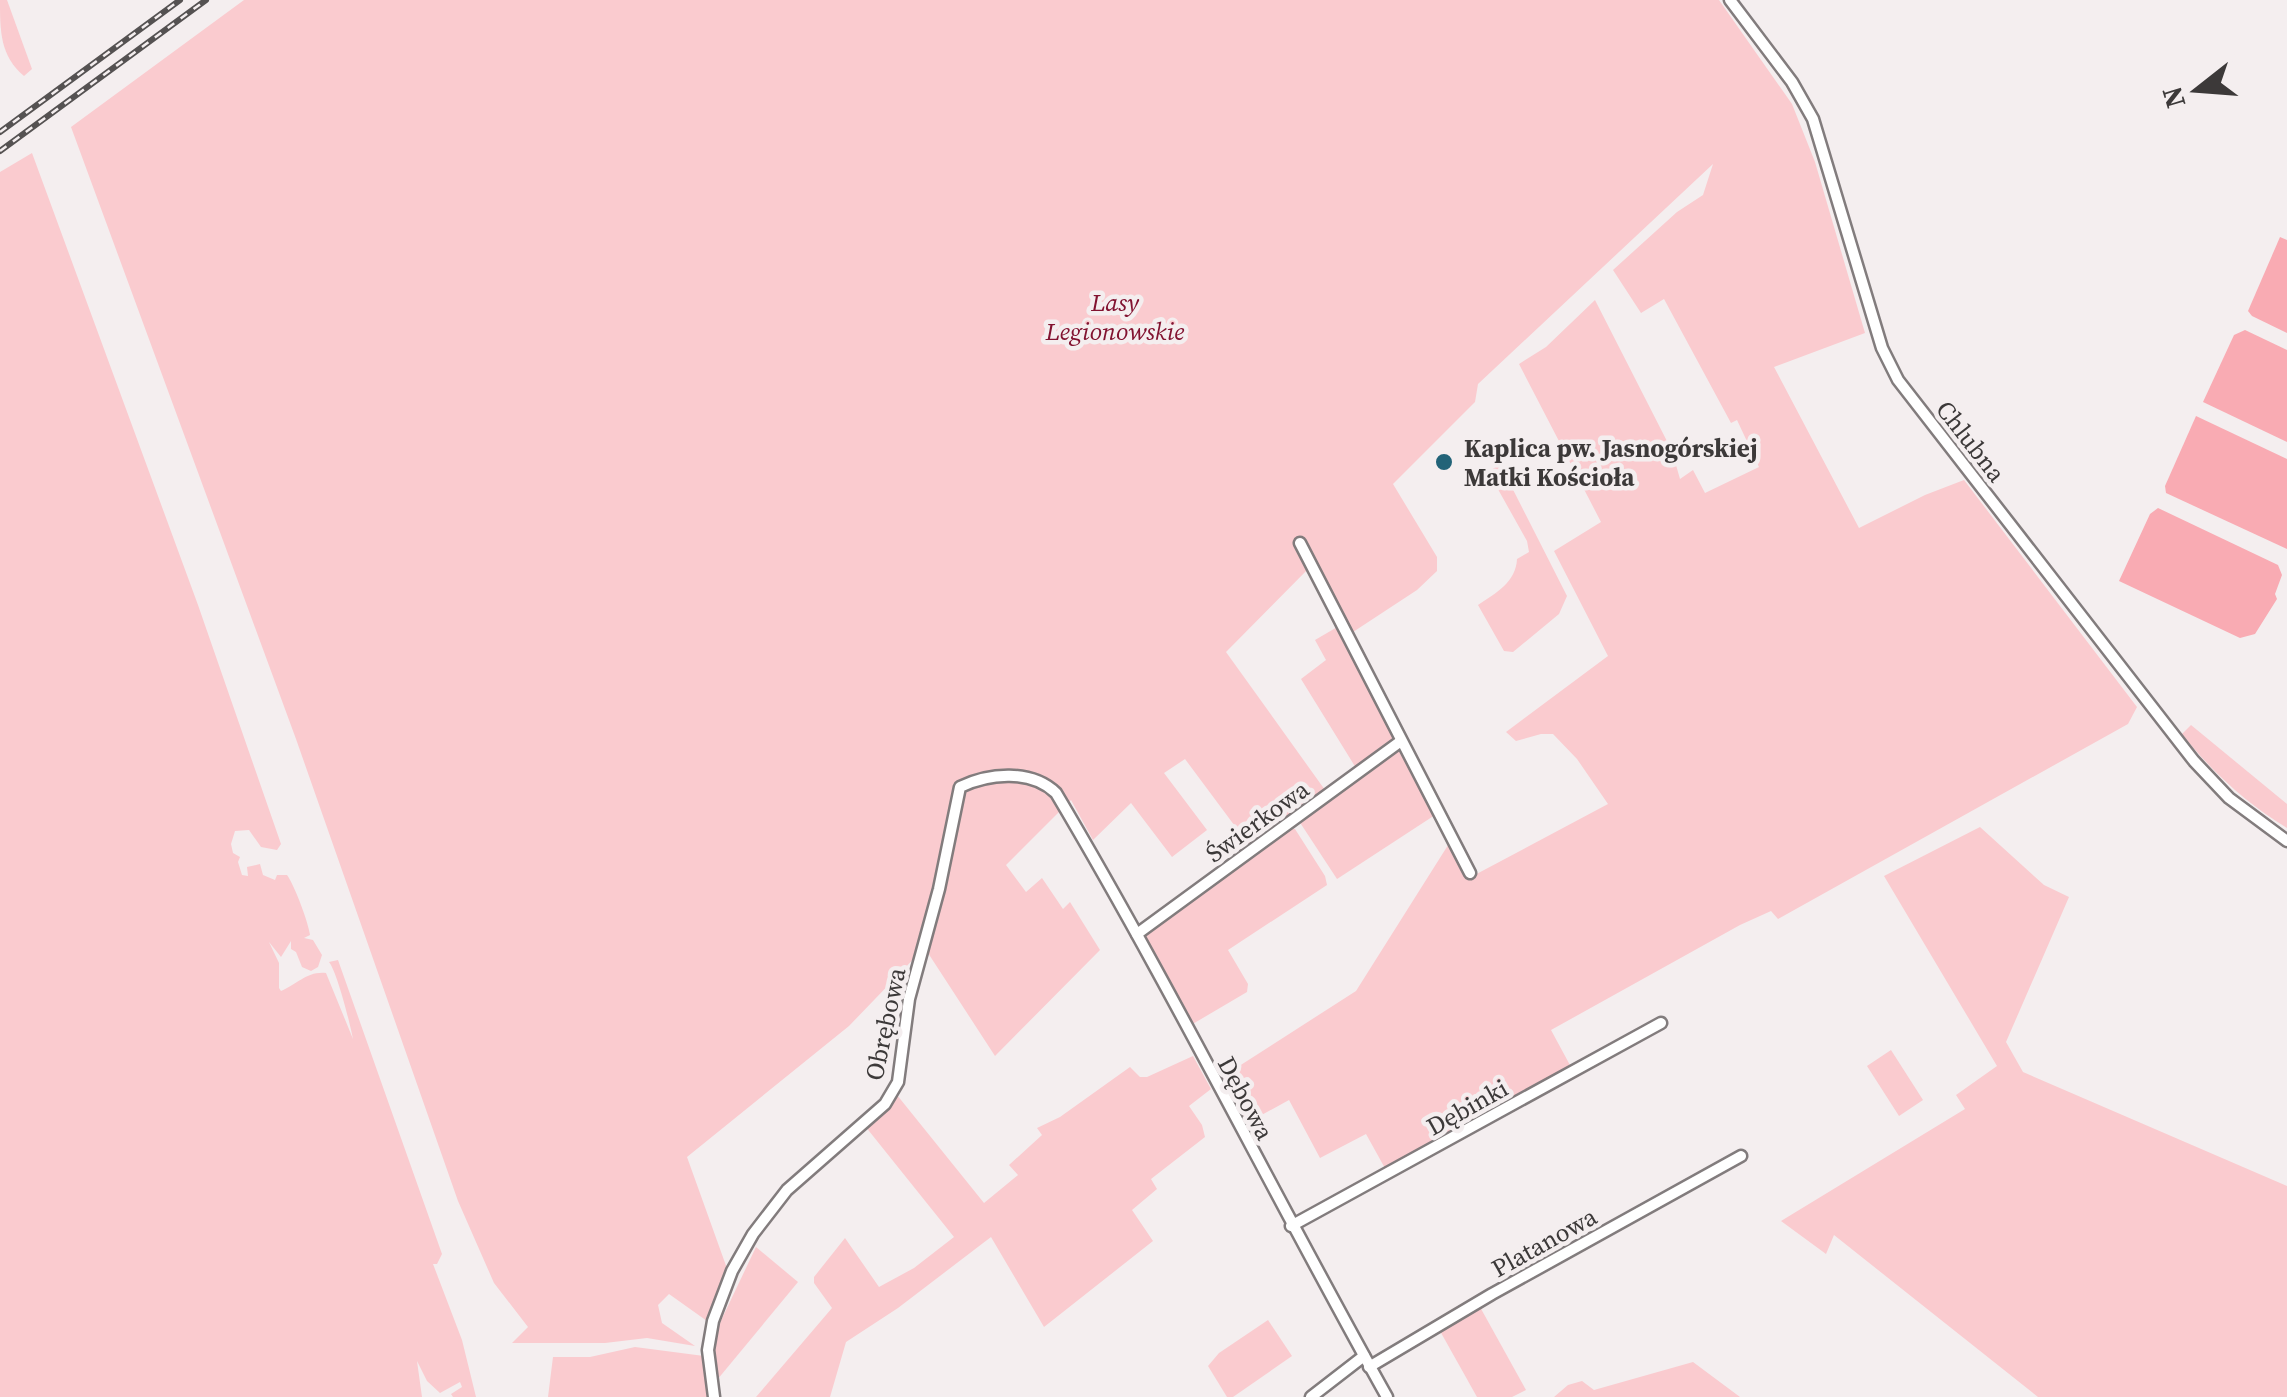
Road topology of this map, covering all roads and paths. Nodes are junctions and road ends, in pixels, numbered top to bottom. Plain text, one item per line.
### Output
1 (1730, 0) edge
2 (1300, 543) dead end
3 (1401, 740) junction
4 (1070, 817) joint
5 (2287, 841) edge
6 (1470, 873) dead end
7 (1137, 934) junction
8 (1661, 1023) dead end
9 (1742, 1156) dead end
10 (1291, 1226) junction
11 (1366, 1361) junction
12 (714, 1397) edge
13 (1311, 1397) edge
14 (1386, 1397) edge

1 - 5 street, Chlubna
2 - 3 street
3 - 6 street
3 - 7 street, Świerkowa
4 - 7 street, Dębowa
4 - 12 street, Obrębowa
7 - 10 street, Dębowa
8 - 10 street, Dębinki
9 - 11 street, Platanowa
10 - 11 street, Dębowa
11 - 13 street, Platanowa
11 - 14 street, Dębowa

